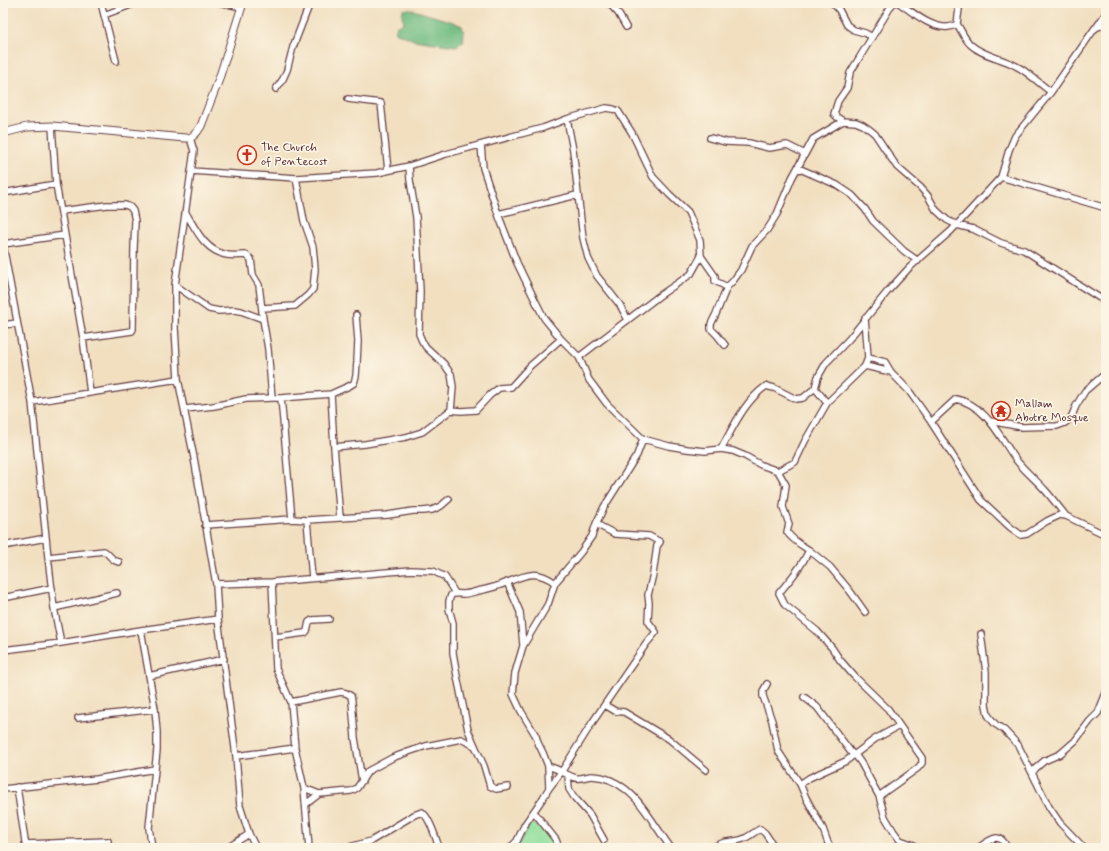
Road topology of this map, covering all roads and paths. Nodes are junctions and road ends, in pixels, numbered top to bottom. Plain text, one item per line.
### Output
1 (100, 3) edge
2 (136, 3) edge
3 (222, 3) edge
4 (310, 3) edge
5 (609, 3) edge
6 (833, 3) edge
7 (893, 3) edge
8 (899, 3) edge
9 (955, 3) edge
10 (243, 5) edge
11 (1106, 13) edge
12 (104, 15) junction
13 (958, 24) junction
14 (1106, 24) edge
15 (626, 27) dead end
16 (1095, 28) junction
17 (872, 37) junction
18 (116, 61) dead end
19 (276, 89) dead end
20 (1051, 92) junction
21 (348, 99) dead end
22 (567, 119) junction
23 (843, 121) junction
24 (52, 126) junction
25 (3, 133) edge
26 (190, 138) junction
27 (710, 138) dead end
28 (481, 145) junction
29 (805, 154) junction
30 (409, 166) junction
31 (798, 168) junction
32 (388, 170) junction
33 (191, 171) junction
34 (1002, 177) junction
35 (296, 178) junction
36 (56, 184) junction
37 (3, 193) edge
38 (578, 195) junction
39 (1106, 208) edge
40 (61, 212) junction
41 (186, 213) junction
42 (498, 214) junction
43 (957, 225) junction
44 (65, 235) junction
45 (3, 245) edge
46 (701, 256) junction
47 (918, 261) junction
48 (175, 286) junction
49 (727, 287) junction
50 (1106, 302) edge
51 (262, 308) junction
52 (356, 315) dead end
53 (865, 318) junction
54 (263, 319) junction
55 (628, 320) junction
56 (17, 323) junction
57 (3, 325) edge
58 (83, 338) junction
59 (561, 339) junction
60 (725, 345) dead end
61 (579, 357) junction
62 (868, 358) junction
63 (865, 366) junction
64 (891, 372) junction
65 (1106, 373) edge
66 (178, 379) junction
67 (815, 388) junction
68 (90, 393) junction
69 (331, 394) junction
70 (272, 398) junction
71 (281, 398) junction
72 (32, 402) junction
73 (827, 403) junction
74 (185, 409) junction
75 (451, 410) junction
76 (990, 421) junction
77 (931, 422) junction
78 (643, 439) junction
79 (334, 447) junction
80 (721, 449) junction
81 (778, 471) junction
82 (449, 499) dead end
83 (1066, 516) junction
84 (340, 518) junction
85 (292, 519) junction
86 (306, 520) junction
87 (596, 524) junction
88 (205, 525) junction
89 (1106, 535) edge
90 (46, 538) junction
91 (3, 546) edge
92 (809, 550) junction
93 (48, 558) junction
94 (119, 562) dead end
95 (312, 578) junction
96 (272, 582) junction
97 (508, 582) junction
98 (556, 583) junction
99 (216, 584) junction
100 (52, 588) junction
101 (117, 593) dead end
102 (455, 593) junction
103 (3, 598) edge
104 (54, 608) junction
105 (865, 612) dead end
106 (218, 619) junction
107 (329, 619) dead end
108 (141, 630) junction
109 (981, 634) dead end
110 (275, 637) junction
111 (61, 644) junction
112 (522, 646) junction
113 (3, 650) edge
114 (224, 659) junction
115 (149, 676) junction
116 (767, 684) dead end
117 (1106, 693) edge
118 (804, 697) dead end
119 (291, 702) junction
120 (604, 705) junction
121 (155, 709) junction
122 (78, 718) dead end
123 (899, 726) junction
124 (468, 730) junction
125 (461, 739) junction
126 (474, 746) junction
127 (295, 748) junction
128 (853, 755) junction
129 (236, 756) junction
130 (548, 766) junction
131 (155, 769) junction
132 (706, 770) dead end
133 (562, 771) junction
134 (1032, 773) junction
135 (568, 775) junction
136 (362, 780) junction
137 (800, 784) junction
138 (508, 787) dead end
139 (17, 788) junction
140 (304, 788) junction
141 (549, 788) junction
142 (3, 789) edge
143 (319, 794) junction
144 (879, 796) junction
145 (306, 804) junction
146 (534, 812) junction
147 (249, 834) junction
148 (604, 840) dead end
149 (108, 841) dead end
150 (26, 846) edge
151 (152, 848) edge
152 (227, 848) edge
153 (256, 848) edge
154 (309, 848) edge
155 (346, 848) edge
156 (439, 848) edge
157 (510, 848) edge
158 (559, 848) edge
159 (671, 848) edge
160 (713, 848) edge
161 (775, 848) edge
162 (831, 848) edge
163 (917, 848) edge
164 (978, 848) edge
165 (1008, 848) edge
166 (1084, 848) edge

1 - 12 street
2 - 12 street
3 - 10 street
4 - 19 street
5 - 15 street
6 - 17 street
7 - 17 street
8 - 13 street
9 - 13 street
10 - 26 main road
11 - 16 street
12 - 18 street
13 - 20 street
14 - 16 street
16 - 20 street
17 - 23 street
20 - 34 street
21 - 32 street
22 - 28 street
22 - 38 street
22 - 46 street
23 - 29 street
23 - 43 street
24 - 25 main road
24 - 26 main road
24 - 36 street
26 - 33 street
27 - 29 street
28 - 30 street
28 - 42 street
29 - 31 street
30 - 32 street
30 - 75 street
31 - 47 street
31 - 49 street
32 - 35 street
33 - 35 street
33 - 41 street
34 - 39 street
34 - 43 street
35 - 51 street
36 - 37 street
36 - 40 street
38 - 42 street
38 - 55 street
40 - 44 street
40 - 58 street
41 - 48 street
41 - 51 street
42 - 59 street
43 - 47 street
43 - 50 street
44 - 45 street
44 - 58 street
45 - 56 street
46 - 49 street
46 - 55 street
47 - 53 street
48 - 54 street
48 - 66 street
49 - 60 street
51 - 54 street
52 - 69 street
53 - 62 street
53 - 67 street
54 - 70 street
55 - 61 street
56 - 57 street
56 - 72 street
58 - 68 street
59 - 61 street
59 - 75 street
61 - 78 street
62 - 63 street
62 - 64 street
63 - 64 street
63 - 73 street
64 - 77 street
65 - 76 street
66 - 68 street
66 - 74 street
67 - 73 street
67 - 80 street
68 - 72 street
69 - 71 street
69 - 79 street
70 - 71 street
70 - 74 street
71 - 85 street
72 - 90 street
73 - 81 street
74 - 88 street
75 - 79 street
76 - 77 street
76 - 83 street
77 - 83 street
78 - 80 street
78 - 87 street
79 - 84 street
80 - 81 street
81 - 92 street
82 - 84 street
83 - 89 street
84 - 86 street
85 - 86 street
85 - 88 street
86 - 95 street
87 - 98 street
87 - 120 street
88 - 99 street
90 - 91 street
90 - 93 street
92 - 105 street
92 - 123 street
93 - 94 street
93 - 100 street
95 - 96 street
95 - 102 street
96 - 99 street
96 - 110 street
97 - 98 street
97 - 102 street
97 - 112 street
98 - 112 street
99 - 106 street
100 - 103 street
100 - 104 street
101 - 104 street
102 - 124 street
104 - 111 street
106 - 108 street
106 - 114 street
107 - 110 street
108 - 111 street
108 - 115 street
109 - 134 street
110 - 119 street
111 - 113 street
112 - 130 street
114 - 115 street
114 - 129 street
115 - 121 street
116 - 137 street
117 - 134 street
118 - 128 street
119 - 127 street
119 - 136 street
120 - 132 street
120 - 133 street
121 - 122 street
121 - 131 street
123 - 128 street
123 - 144 street
124 - 125 street
124 - 126 street
125 - 126 street
125 - 136 street
126 - 138 street
127 - 129 street
127 - 140 street
128 - 137 street
128 - 144 street
129 - 147 street
130 - 133 street
130 - 141 street
131 - 139 street
131 - 151 street
133 - 135 street
133 - 141 street
134 - 166 street
135 - 148 street
135 - 159 street
136 - 143 street
137 - 162 street
139 - 142 street
139 - 150 street
140 - 143 street
140 - 145 street
141 - 146 street
143 - 145 street
144 - 163 street
145 - 154 street
146 - 157 street
146 - 158 street
147 - 152 street
147 - 153 street
149 - 150 street
155 - 156 street
160 - 161 street
164 - 165 street

